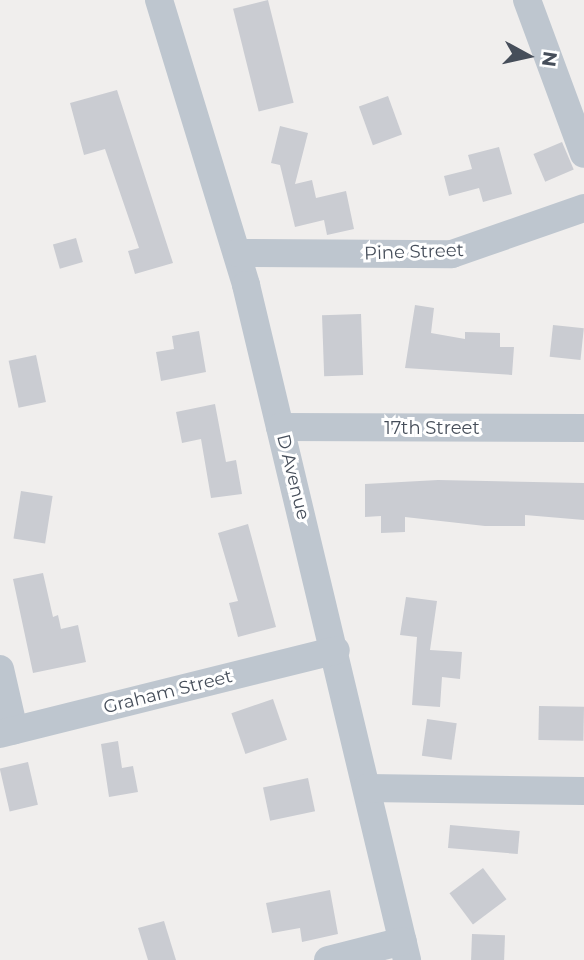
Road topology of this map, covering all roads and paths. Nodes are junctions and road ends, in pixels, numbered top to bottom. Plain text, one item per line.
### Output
1 (159, 0) edge
2 (527, 0) edge
3 (584, 154) edge
4 (584, 208) edge
5 (237, 253) junction
6 (280, 427) junction
7 (584, 428) edge
8 (336, 650) junction
9 (0, 669) edge
10 (7, 732) edge
11 (367, 788) junction
12 (584, 791) edge
13 (405, 951) edge
14 (328, 960) edge

1 - 5 street, D Avenue
2 - 3 street
4 - 5 street, Pine Street
5 - 6 street, D Avenue
6 - 7 street, 17th Street
6 - 8 street, D Avenue
8 - 10 street, Graham Street
8 - 11 street, D Avenue
9 - 10 street
11 - 12 street
11 - 13 street, D Avenue
13 - 14 street

